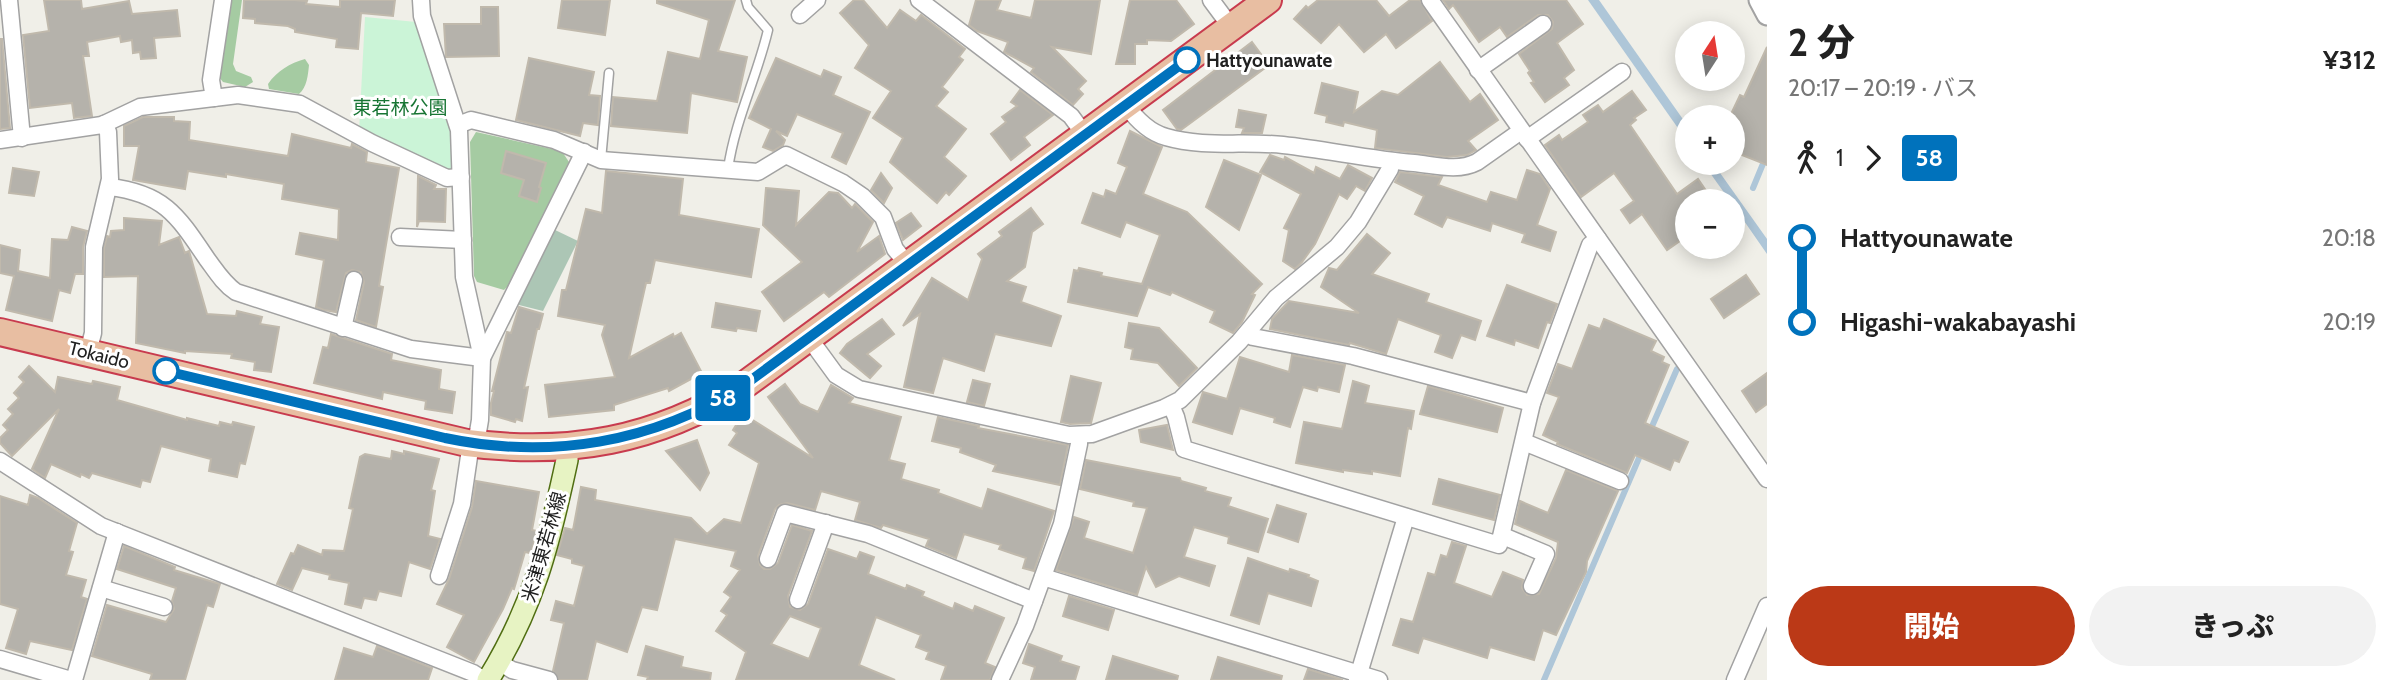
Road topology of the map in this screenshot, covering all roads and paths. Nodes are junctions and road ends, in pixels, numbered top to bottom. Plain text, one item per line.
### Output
1 (9, 0) edge
2 (223, 0) edge
3 (421, 0) edge
4 (746, 0) edge
5 (817, 0) edge
6 (919, 0) edge
7 (1211, 0) edge
8 (1268, 0) edge
9 (1430, 0) edge
10 (1759, 0) edge
11 (800, 15) dead end
12 (1767, 15) edge
13 (1544, 24) dead end
14 (1231, 27) junction
15 (1478, 70) junction
16 (1622, 72) dead end
17 (609, 73) dead end
18 (214, 98) junction
19 (1126, 105) junction
20 (104, 124) junction
21 (458, 125) junction
22 (1085, 135) junction
23 (1524, 135) junction
24 (22, 138) junction
25 (0, 140) edge
26 (584, 152) junction
27 (601, 159) junction
28 (1391, 161) junction
29 (728, 169) junction
30 (461, 177) junction
31 (109, 187) junction
32 (400, 237) dead end
33 (1598, 239) junction
34 (463, 240) junction
35 (908, 265) junction
36 (354, 280) dead end
37 (343, 328) junction
38 (0, 332) edge
39 (1248, 333) junction
40 (809, 338) junction
41 (88, 352) junction
42 (482, 358) junction
43 (1532, 403) junction
44 (1171, 405) junction
45 (1079, 435) junction
46 (1524, 442) junction
47 (474, 443) junction
48 (566, 447) junction
49 (0, 461) edge
50 (1767, 479) edge
51 (1620, 481) dead end
52 (1406, 517) junction
53 (826, 523) junction
54 (117, 532) junction
55 (1503, 536) junction
56 (768, 559) dead end
57 (439, 576) dead end
58 (1043, 577) junction
59 (1532, 586) dead end
60 (101, 588) junction
61 (798, 600) dead end
62 (1034, 601) junction
63 (1767, 606) edge
64 (164, 607) dead end
65 (0, 659) edge
66 (491, 674) edge
67 (1358, 677) edge
68 (66, 679) edge
69 (549, 680) edge
70 (1000, 680) edge
71 (1379, 680) edge
72 (1735, 680) edge

1 - 24 street
2 - 18 street
3 - 21 street
4 - 29 lane
5 - 11 street
6 - 22 street
7 - 14 street
8 - 14 highway, Tokaido
9 - 15 street
10 - 12 street
13 - 15 street
14 - 19 highway, Tokaido
15 - 23 street
16 - 23 street
17 - 27 lane
18 - 20 street
18 - 30 street
19 - 22 highway, Tokaido
19 - 28 street
20 - 24 street
20 - 31 street
21 - 26 street
21 - 30 street
22 - 35 highway, Tokaido
23 - 28 street
23 - 33 street
24 - 25 street
26 - 27 street
26 - 42 street
27 - 29 street
28 - 39 street
29 - 35 street
30 - 34 street
31 - 37 street
31 - 41 street
32 - 34 street
33 - 43 street
33 - 50 street
34 - 42 street
35 - 40 highway, Tokaido
36 - 37 street
37 - 42 street
38 - 41 highway, Tokaido
39 - 43 street
39 - 44 street
40 - 45 street
40 - 48 highway, Tokaido
41 - 47 highway, Tokaido
42 - 47 street
43 - 46 street
44 - 45 street
44 - 52 street
45 - 58 street
46 - 51 street
46 - 55 street
47 - 48 highway, Tokaido
47 - 57 street
48 - 66 main road, 米津東若林線
49 - 54 street
52 - 55 street
52 - 67 street
53 - 56 street
53 - 61 street
53 - 62 street
54 - 60 street
54 - 66 street
55 - 59 street
58 - 62 street
58 - 67 street
60 - 64 street
60 - 68 street
62 - 70 street
63 - 72 street
65 - 68 street
66 - 69 street
67 - 71 street

